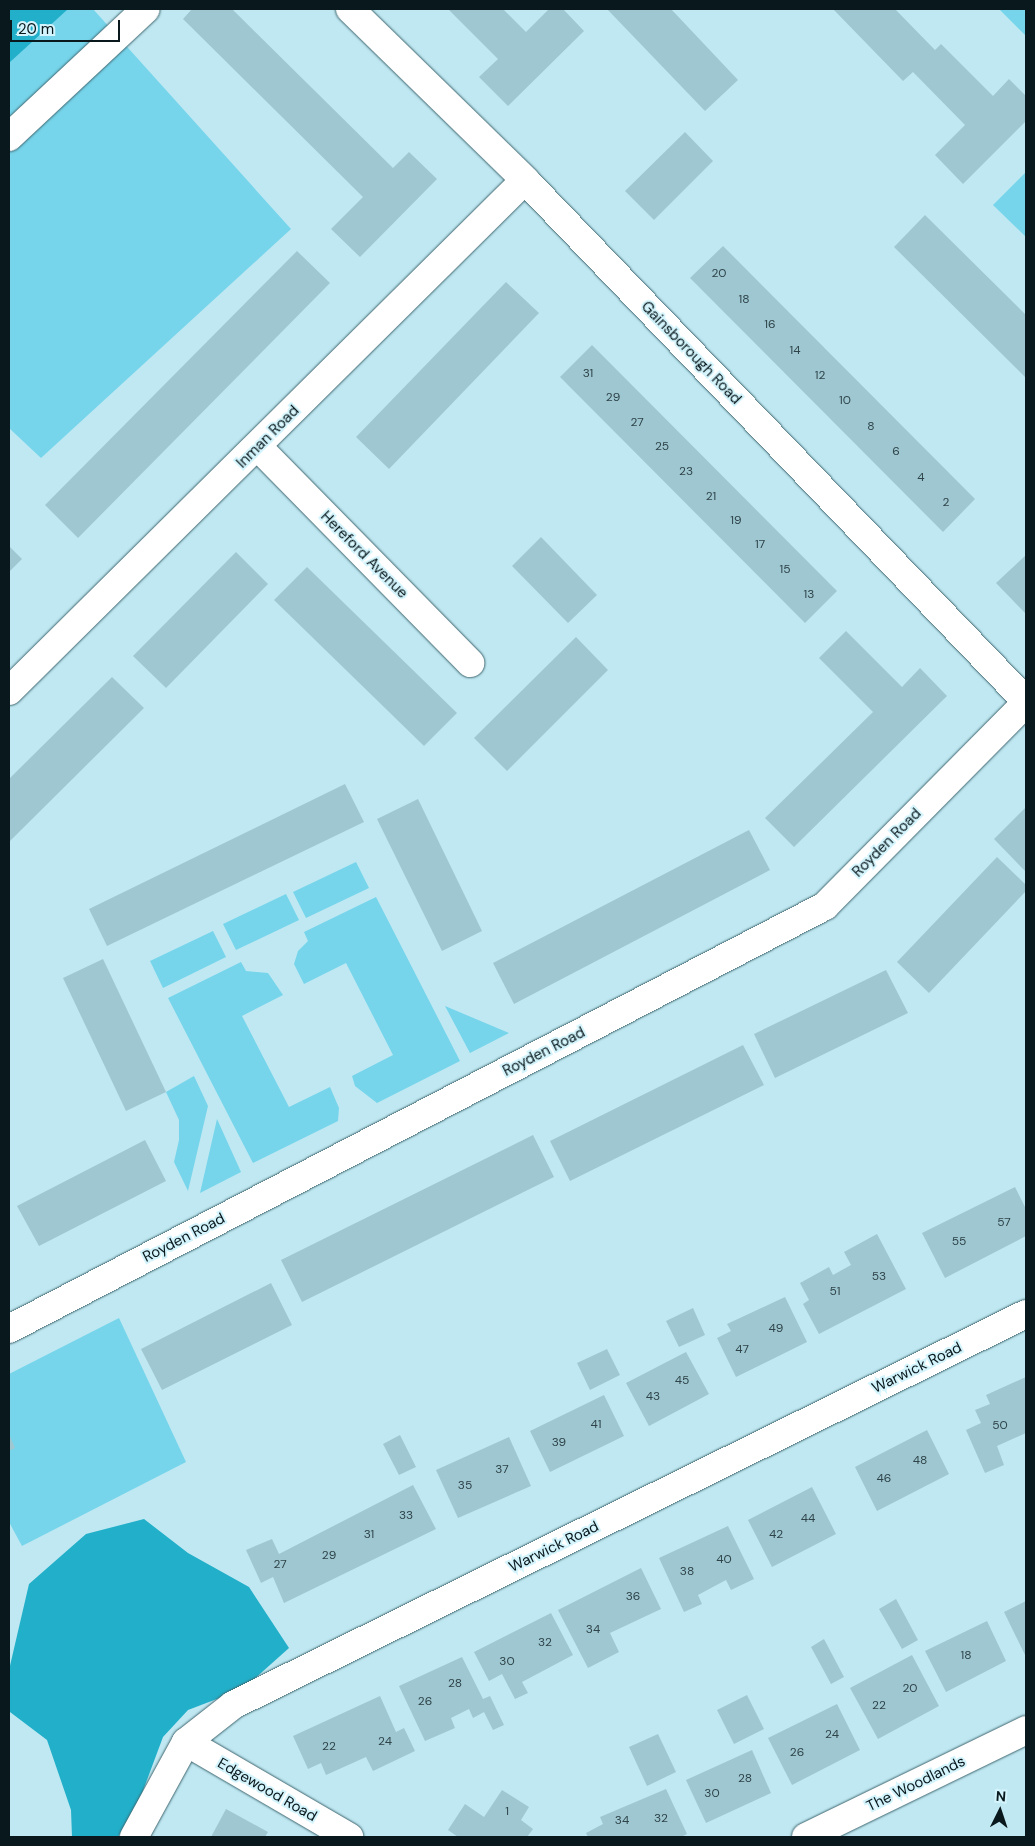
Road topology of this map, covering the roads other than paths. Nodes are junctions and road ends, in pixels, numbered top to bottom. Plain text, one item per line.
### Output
1 (146, 9) edge
2 (350, 9) edge
3 (9, 137) edge
4 (525, 180) junction
5 (258, 447) junction
6 (470, 662) dead end
7 (9, 691) edge
8 (1026, 702) edge
9 (1026, 1314) edge
10 (9, 1329) edge
11 (1026, 1730) edge
12 (186, 1742) junction
13 (134, 1837) edge
14 (349, 1837) edge
15 (806, 1837) edge

1 - 3 street
2 - 4 street, Gainsborough Road
4 - 5 street, Inman Road
4 - 8 street, Gainsborough Road
5 - 6 street, Hereford Avenue
5 - 7 street, Inman Road
8 - 10 street, Royden Road
9 - 12 street, Warwick Road
11 - 15 street, The Woodlands
12 - 13 street, Warwick Road
12 - 14 street, Edgewood Road

